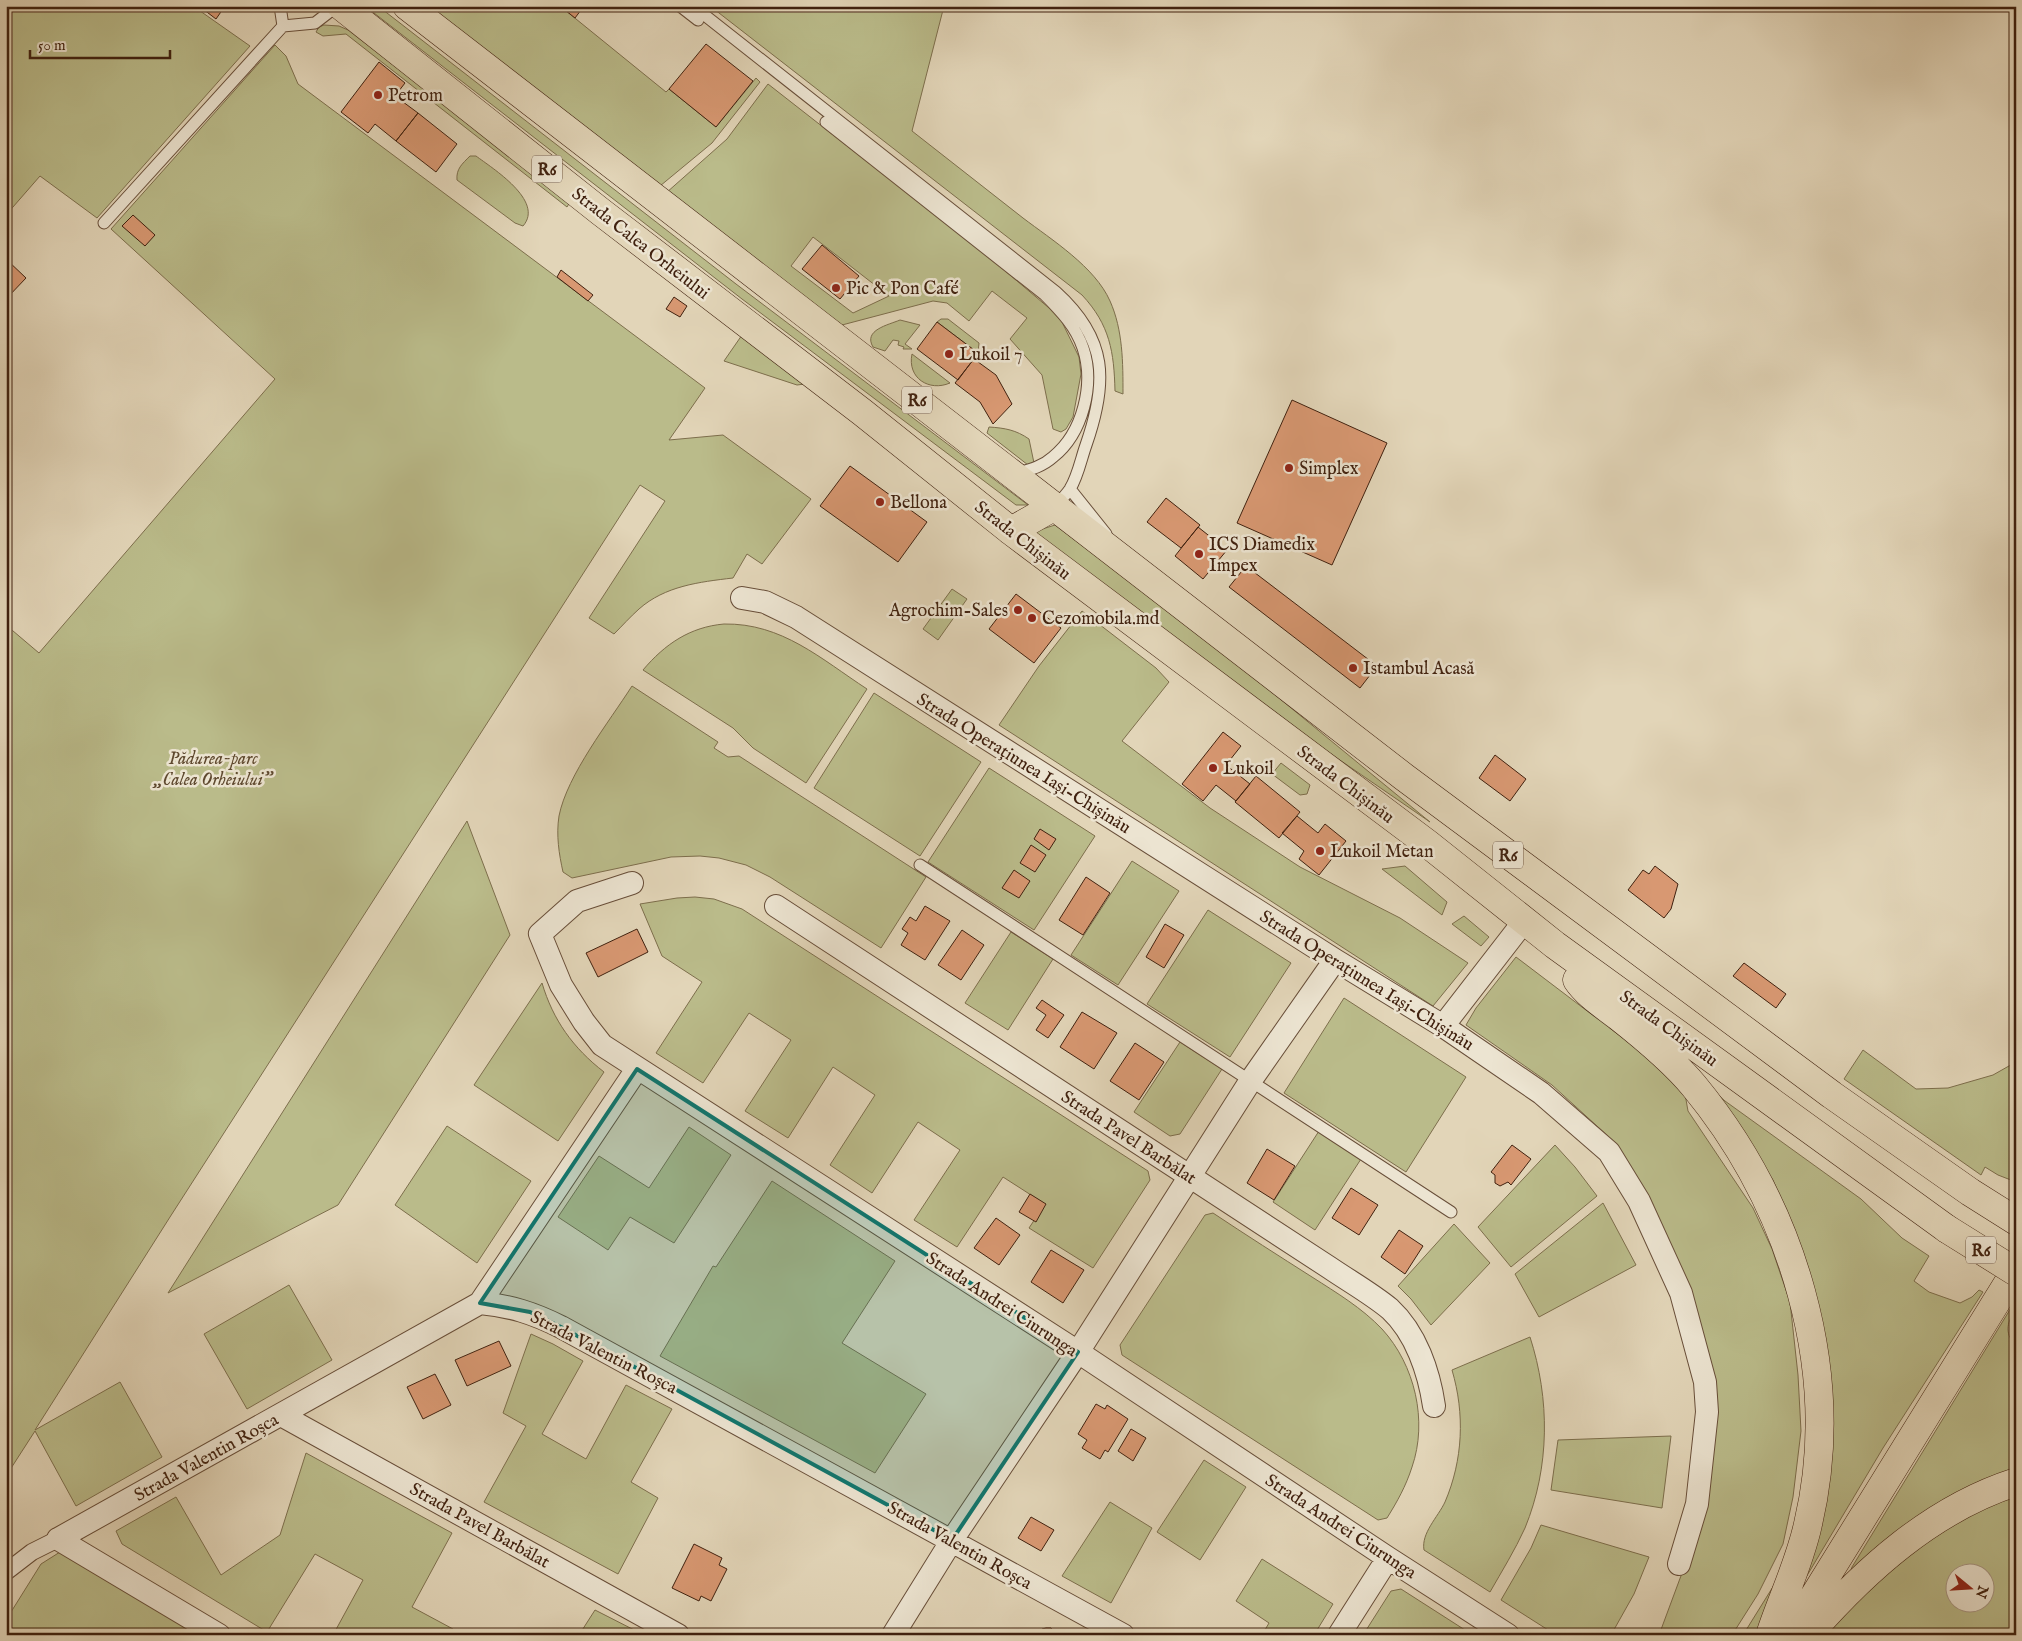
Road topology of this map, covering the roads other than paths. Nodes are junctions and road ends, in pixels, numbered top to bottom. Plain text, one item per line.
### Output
1 (280, 6) edge
2 (337, 6) edge
3 (341, 6) edge
4 (407, 6) edge
5 (680, 6) edge
6 (692, 6) edge
7 (283, 26) junction
8 (104, 223) dead end
9 (753, 330) joint
10 (1013, 474) junction
11 (1062, 497) junction
12 (1011, 531) junction
13 (742, 598) dead end
14 (920, 865) dead end
15 (632, 883) dead end
16 (776, 906) dead end
17 (1525, 920) junction
18 (1555, 945) junction
19 (1334, 960) junction
20 (1443, 1026) junction
21 (637, 1069) junction
22 (1251, 1080) junction
23 (1190, 1177) junction
24 (1451, 1212) dead end
25 (2016, 1221) edge
26 (2016, 1271) edge
27 (480, 1303) junction
28 (1078, 1352) junction
29 (1434, 1406) dead end
30 (281, 1415) junction
31 (2016, 1482) edge
32 (58, 1539) junction
33 (952, 1540) junction
34 (1388, 1558) junction
35 (1678, 1564) dead end
36 (6, 1572) edge
37 (219, 1635) edge
38 (678, 1635) edge
39 (893, 1635) edge
40 (1123, 1635) edge
41 (1339, 1635) edge
42 (1508, 1635) edge
43 (1770, 1635) edge
44 (1790, 1635) edge
45 (1808, 1635) edge

1 - 7 lane
2 - 7 lane
3 - 9 highway, Strada Calea Orheiului / R6
4 - 10 highway, R6
5 - 10 lane
6 - 11 lane
7 - 8 lane
9 - 12 highway, Strada Chișinău / R6
10 - 11 highway, R6
11 - 12 highway
11 - 25 highway, R6
12 - 17 highway, Strada Chișinău / R6
13 - 19 street, Strada Operațiunea Iași-Chișinău
14 - 22 lane
15 - 21 street, Strada Andrei Ciurunga
16 - 23 street, Strada Pavel Barbălat
17 - 18 highway, Strada Chișinău / R6
17 - 20 street
18 - 26 highway, Strada Chișinău / R6, bridge
18 - 43 highway
19 - 20 street, Strada Operațiunea Iași-Chișinău
19 - 22 street
20 - 35 street, Strada Operațiunea Iași-Chișinău
21 - 27 street
21 - 28 street, Strada Andrei Ciurunga
22 - 23 street
22 - 24 lane
23 - 28 street
23 - 29 street, Strada Pavel Barbălat
26 - 44 highway
27 - 30 street, Strada Valentin Roșca
27 - 33 street, Strada Valentin Roșca
28 - 33 street
28 - 34 street, Strada Andrei Ciurunga
30 - 32 street, Strada Valentin Roșca
30 - 38 street, Strada Pavel Barbălat
31 - 45 highway
32 - 36 street, Strada Valentin Roșca
32 - 37 street
33 - 39 street
33 - 40 street, Strada Valentin Roșca
34 - 41 street
34 - 42 street, Strada Andrei Ciurunga

